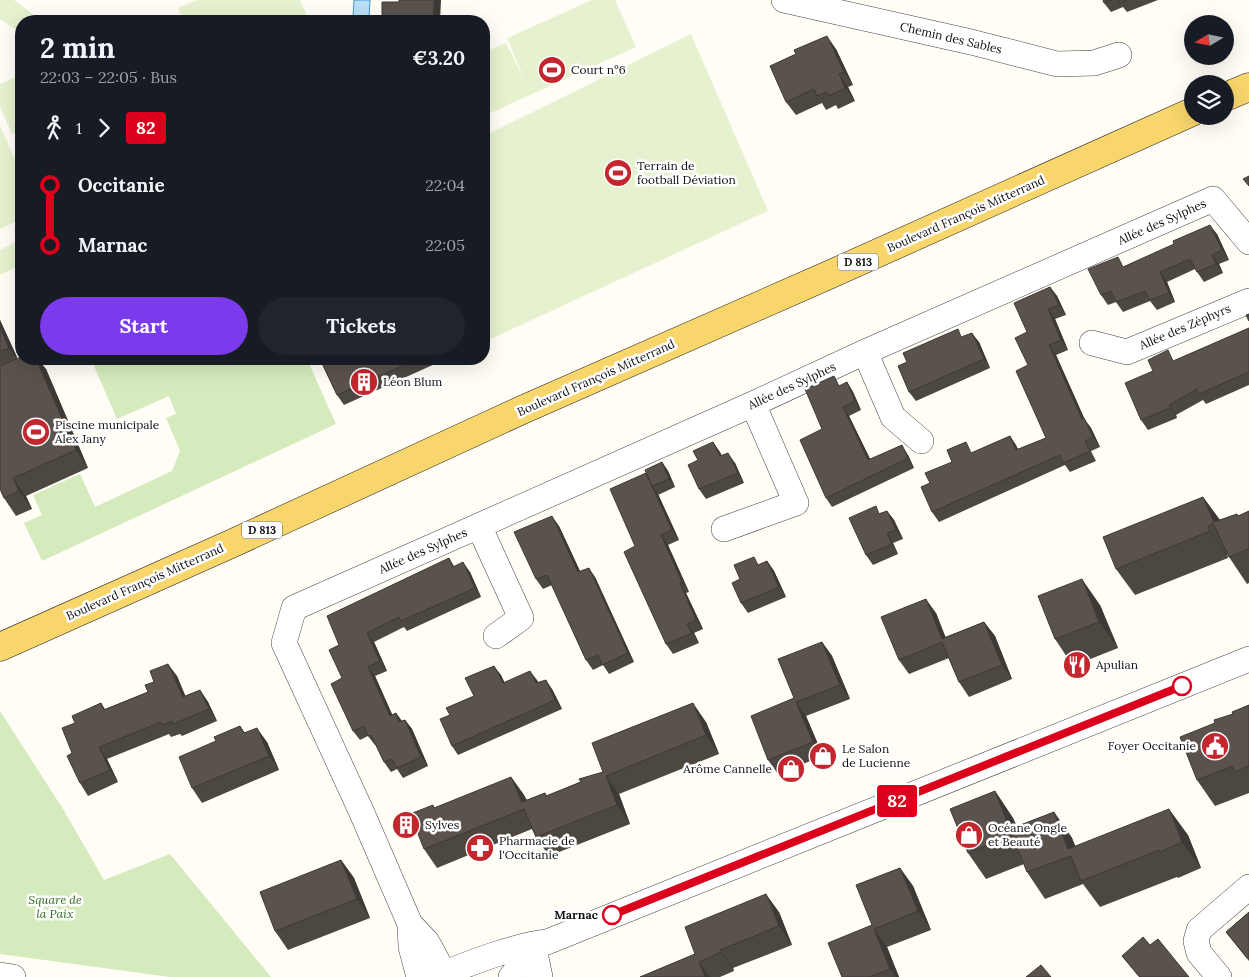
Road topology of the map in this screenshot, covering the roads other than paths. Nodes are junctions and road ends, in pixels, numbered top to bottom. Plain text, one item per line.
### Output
1 (784, 0) edge
2 (1119, 55) dead end
3 (1249, 87) edge
4 (1234, 93) edge
5 (1184, 116) edge
6 (1249, 242) edge
7 (1249, 301) edge
8 (1092, 343) dead end
9 (865, 352) junction
10 (753, 404) junction
11 (921, 441) dead end
12 (479, 526) junction
13 (724, 529) dead end
14 (496, 636) dead end
15 (0, 647) edge
16 (1249, 659) edge
17 (1249, 887) edge
18 (410, 924) junction
19 (533, 944) junction
20 (0, 975) edge
21 (442, 976) edge
22 (13, 977) edge
23 (418, 977) edge
24 (511, 977) edge
25 (540, 977) edge
26 (1219, 977) edge

1 - 2 street, Chemin des Sables
3 - 4 main road
5 - 15 main road, Boulevard François Mitterrand / D 813
6 - 9 street, Allée des Sylphes
7 - 8 street, Allée des Zéphyrs
9 - 10 street, Allée des Sylphes
9 - 11 street
10 - 12 street, Allée des Sylphes
10 - 13 street
12 - 14 street
12 - 18 street, Allée des Sylphes
16 - 19 street
17 - 26 street
18 - 21 street, Allée des Sylphes
18 - 23 street, Allée des Sylphes
19 - 21 street
19 - 24 street
19 - 25 street
20 - 22 street

